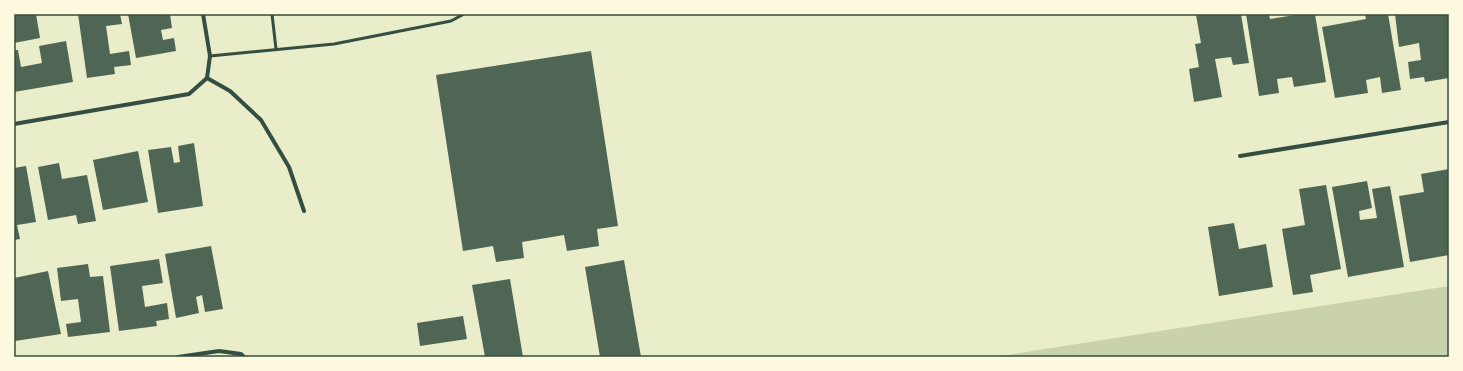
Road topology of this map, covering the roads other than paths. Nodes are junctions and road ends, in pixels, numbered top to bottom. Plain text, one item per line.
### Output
1 (203, 14) edge
2 (272, 14) edge
3 (464, 14) edge
4 (276, 49) junction
5 (210, 56) junction
6 (207, 78) junction
7 (1449, 122) edge
8 (14, 124) edge
9 (1240, 156) dead end
10 (304, 211) dead end
11 (242, 356) edge
12 (178, 357) edge

1 - 5 street
2 - 4 lane
3 - 4 lane
4 - 5 lane
5 - 6 street
6 - 8 street
6 - 10 street
7 - 9 street
11 - 12 street

